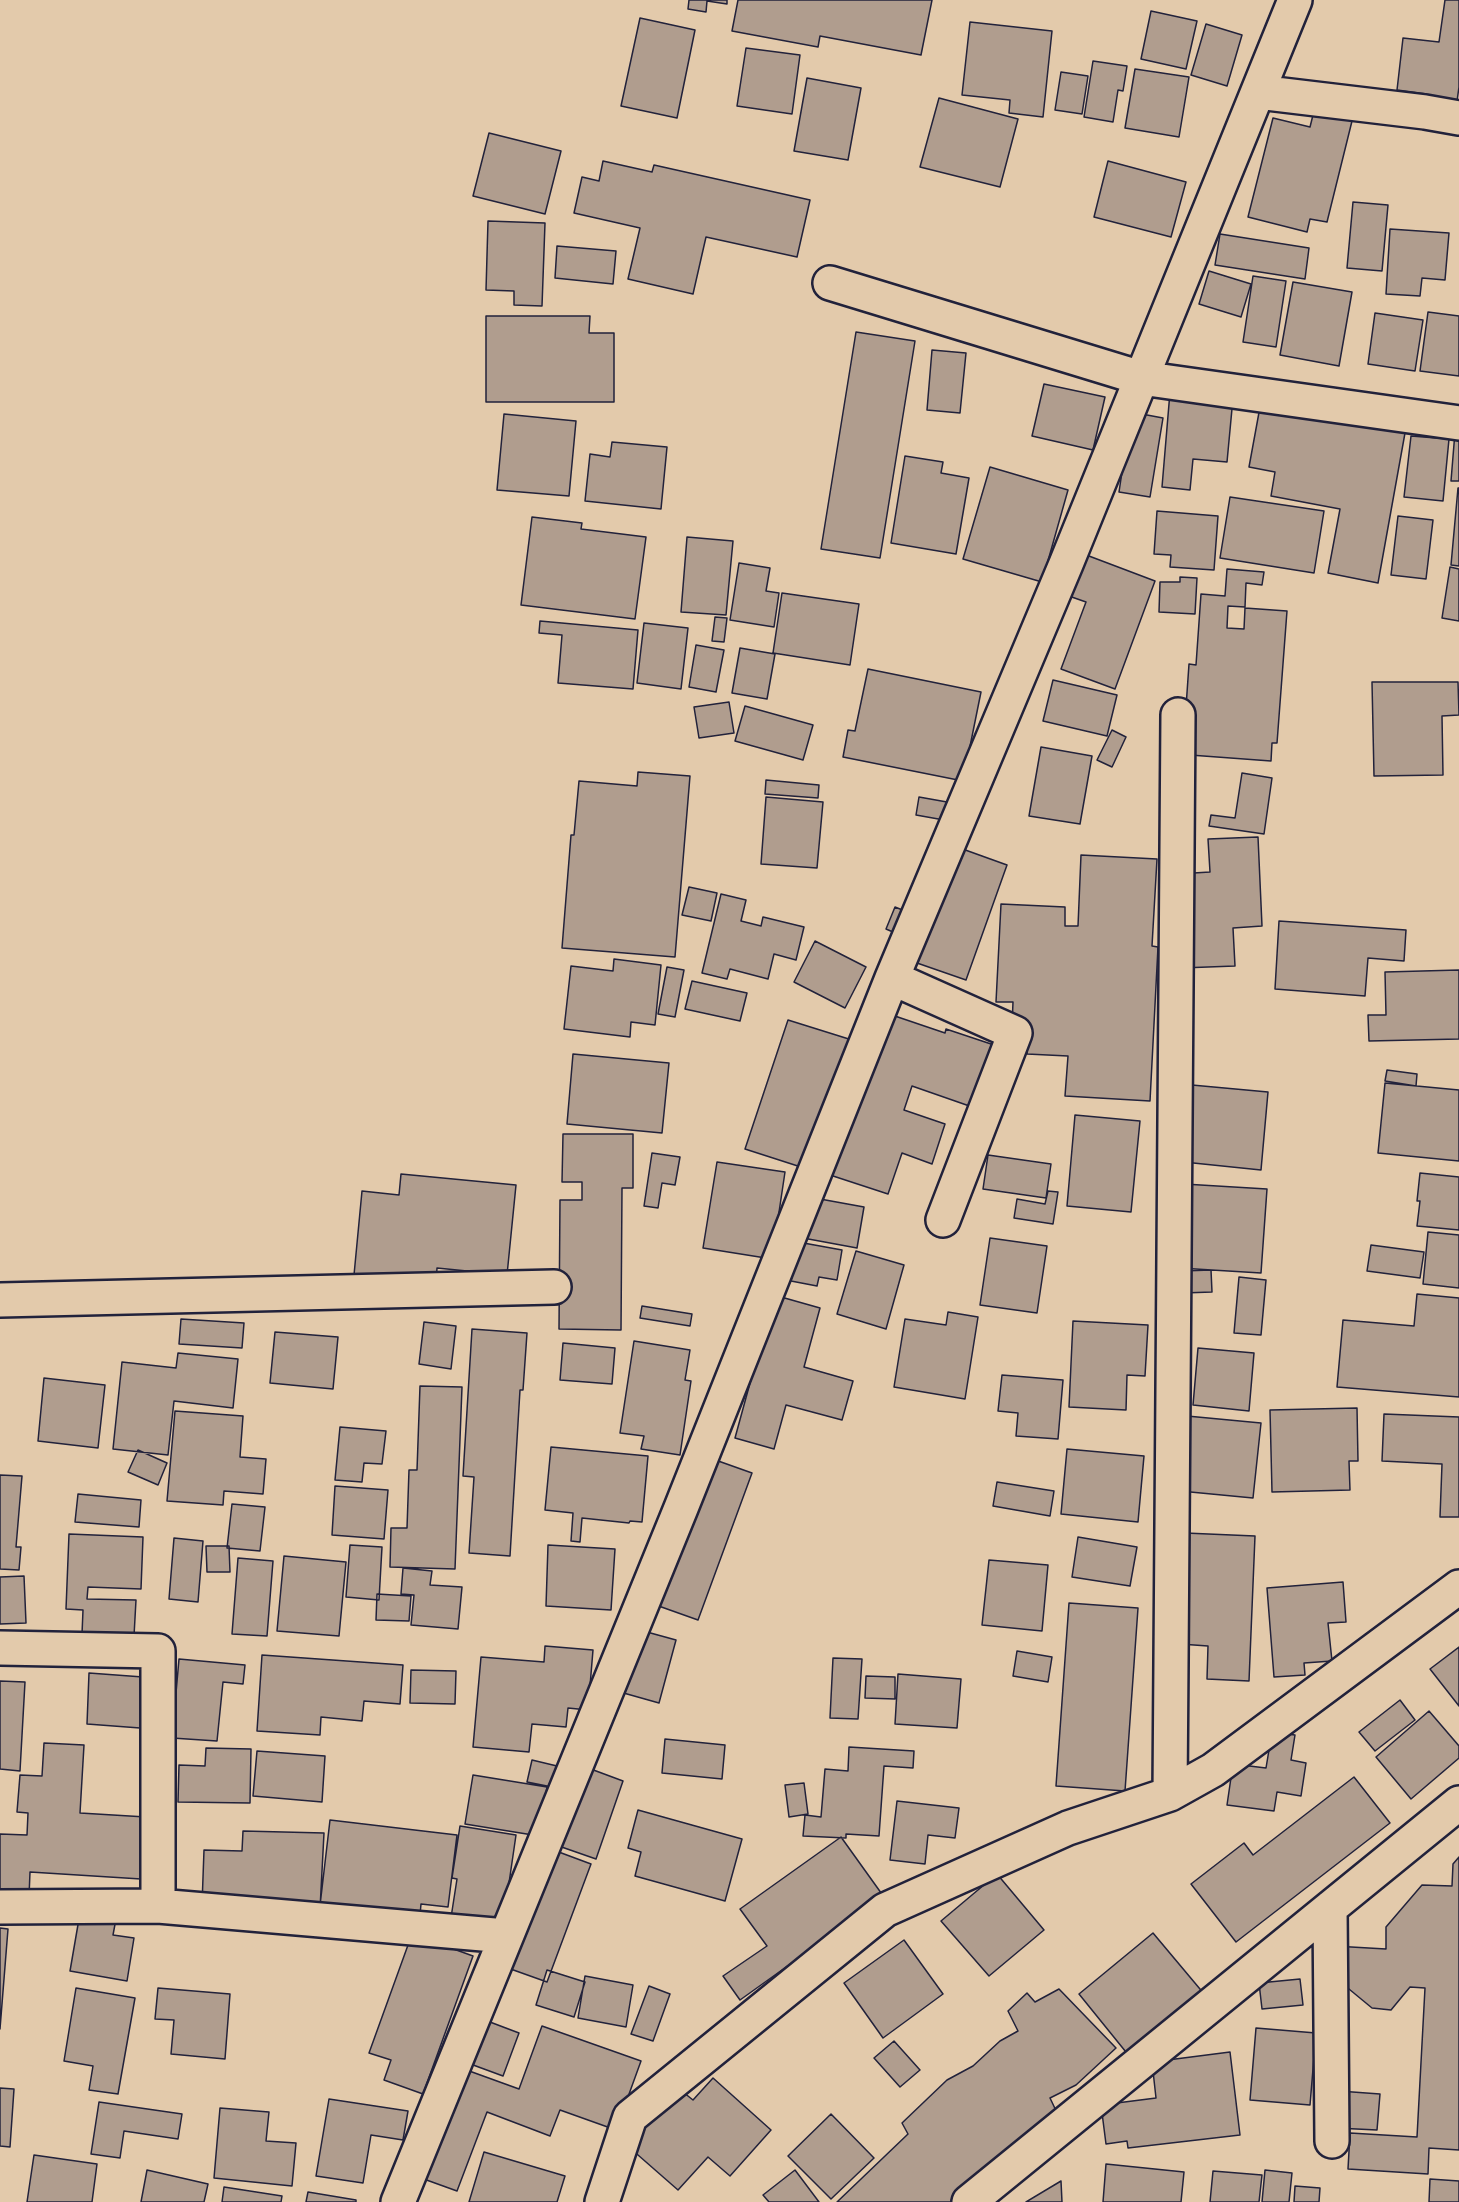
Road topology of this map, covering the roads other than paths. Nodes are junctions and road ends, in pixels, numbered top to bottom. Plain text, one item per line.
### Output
1 (1295, 0) edge
2 (1258, 92) junction
3 (1459, 118) edge
4 (830, 283) dead end
5 (1142, 378) junction
6 (1459, 423) edge
7 (1178, 715) dead end
8 (892, 978) junction
9 (943, 1220) dead end
10 (554, 1287) dead end
11 (0, 1300) edge
12 (1459, 1587) edge
13 (0, 1648) edge
14 (1170, 1794) junction
15 (1459, 1803) edge
16 (158, 1906) junction
17 (0, 1907) edge
18 (1330, 1908) junction
19 (506, 1936) junction
20 (1332, 2141) dead end
21 (398, 2202) edge
22 (602, 2202) edge
23 (969, 2202) edge

1 - 2 street
2 - 3 street
2 - 5 street
4 - 5 street
5 - 6 street
5 - 8 street
7 - 14 street
8 - 9 street
8 - 19 street
10 - 11 street
12 - 14 street
13 - 16 street
14 - 22 street
15 - 18 street
16 - 17 street
16 - 19 street
18 - 20 street
18 - 23 street
19 - 21 street

